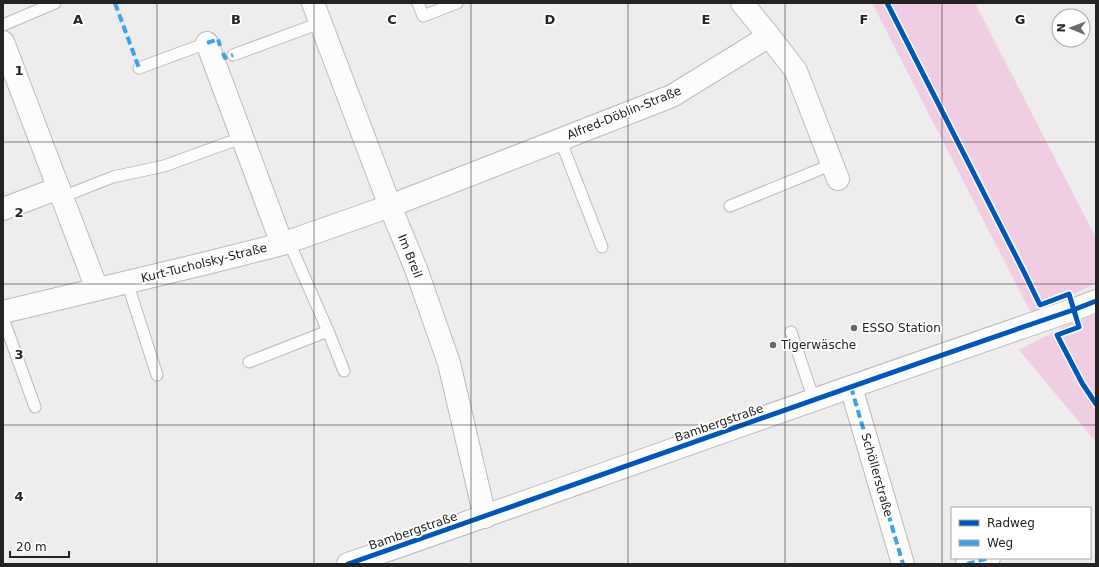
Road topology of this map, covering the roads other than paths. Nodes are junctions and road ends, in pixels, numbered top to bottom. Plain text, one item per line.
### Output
1 (55, 3) edge
2 (418, 3) edge
3 (457, 3) edge
4 (742, 3) edge
5 (317, 13) edge
6 (3, 25) edge
7 (769, 36) junction
8 (3, 42) edge
9 (207, 43) joint
10 (233, 55) dead end
11 (140, 68) dead end
12 (241, 138) junction
13 (560, 139) junction
14 (835, 171) joint
15 (61, 192) junction
16 (390, 206) junction
17 (730, 206) dead end
18 (3, 209) edge
19 (285, 243) junction
20 (602, 247) dead end
21 (127, 282) junction
22 (97, 289) junction
23 (1096, 301) edge
24 (3, 312) edge
25 (3, 318) edge
26 (328, 330) junction
27 (791, 332) dead end
28 (249, 362) dead end
29 (344, 371) dead end
30 (158, 375) dead end
31 (851, 387) junction
32 (814, 400) junction
33 (35, 407) dead end
34 (485, 516) junction
35 (985, 559) edge
36 (348, 564) edge
37 (903, 564) edge
38 (967, 564) edge

1 - 6 lane
2 - 3 lane
4 - 7 street
5 - 10 lane
5 - 16 street, Im Breil
7 - 13 street, Alfred-Döblin-Straße
7 - 14 street
8 - 15 street
9 - 11 lane, Kurt-Tucholsky-Straße
9 - 12 street, Kurt-Tucholsky-Straße
12 - 15 lane
12 - 19 street, Kurt-Tucholsky-Straße
13 - 16 street, Alfred-Döblin-Straße
13 - 20 lane, Alfred-Döblin-Straße
14 - 17 lane
15 - 18 street
15 - 22 street
16 - 19 street, Kurt-Tucholsky-Straße
16 - 34 street, Im Breil
19 - 21 street, Kurt-Tucholsky-Straße
19 - 26 lane, Kurt-Tucholsky-Straße
21 - 22 street, Kurt-Tucholsky-Straße
21 - 30 lane, Kurt-Tucholsky-Straße
22 - 24 street, Kurt-Tucholsky-Straße
23 - 31 street, Bambergstraße
25 - 33 lane
26 - 28 lane
26 - 29 lane, Kurt-Tucholsky-Straße
27 - 32 lane
31 - 32 street, Bambergstraße
31 - 37 street, Schöllerstraße
32 - 34 street, Bambergstraße
34 - 36 street, Bambergstraße
35 - 38 street

